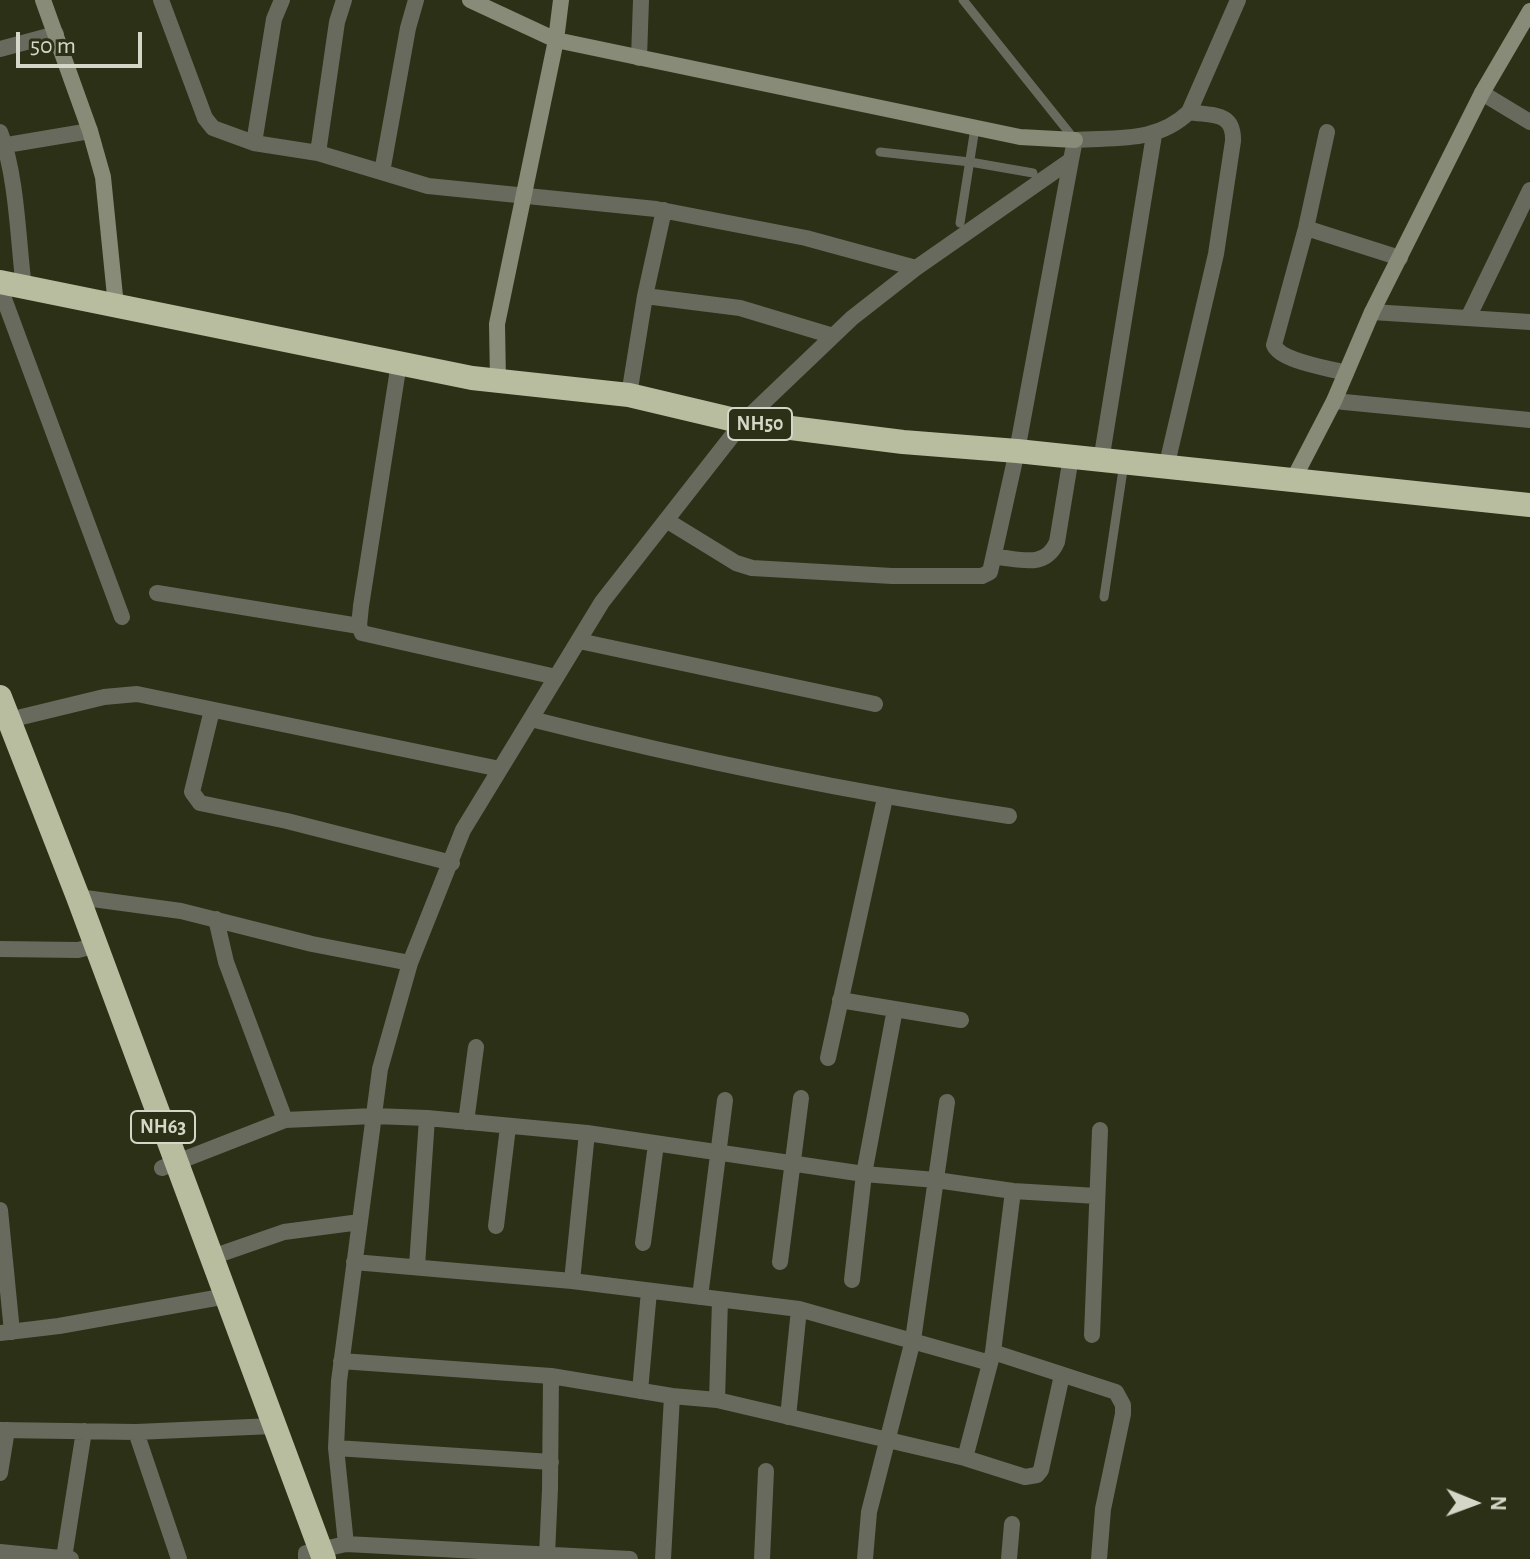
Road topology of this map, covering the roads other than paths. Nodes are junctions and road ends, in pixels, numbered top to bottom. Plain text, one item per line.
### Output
1 (43, 0) edge
2 (161, 0) edge
3 (282, 0) edge
4 (344, 0) edge
5 (416, 0) edge
6 (470, 0) edge
7 (561, 0) edge
8 (641, 0) edge
9 (963, 0) edge
10 (1238, 0) edge
11 (1530, 11) edge
12 (56, 34) junction
13 (556, 40) junction
14 (0, 49) edge
15 (639, 58) junction
16 (1482, 93) junction
17 (1189, 112) junction
18 (1530, 122) edge
19 (975, 128) junction
20 (90, 131) junction
21 (1327, 132) dead end
22 (1154, 135) junction
23 (1075, 140) junction
24 (2, 141) edge
25 (254, 143) junction
26 (880, 152) dead end
27 (318, 153) junction
28 (1071, 160) junction
29 (970, 162) junction
30 (382, 172) junction
31 (1033, 173) dead end
32 (1530, 190) edge
33 (523, 193) junction
34 (664, 210) junction
35 (960, 223) dead end
36 (1306, 228) junction
37 (1400, 258) junction
38 (916, 268) junction
39 (0, 282) edge
40 (12, 288) edge
41 (645, 296) junction
42 (116, 306) junction
43 (1372, 312) junction
44 (1468, 318) junction
45 (1530, 322) edge
46 (833, 336) junction
47 (399, 363) junction
48 (1346, 373) junction
49 (498, 381) junction
50 (629, 395) junction
51 (1334, 401) junction
52 (1530, 420) edge
53 (743, 422) junction
54 (1017, 451) junction
55 (1071, 457) junction
56 (1113, 462) junction
57 (1166, 468) junction
58 (1292, 482) junction
59 (1530, 505) edge
60 (666, 520) junction
61 (996, 557) junction
62 (157, 593) dead end
63 (1104, 597) dead end
64 (122, 617) dead end
65 (359, 626) junction
66 (579, 641) junction
67 (556, 677) junction
68 (0, 697) edge
69 (875, 704) dead end
70 (212, 710) junction
71 (531, 719) junction
72 (3, 727) edge
73 (500, 769) junction
74 (885, 798) junction
75 (1009, 816) dead end
76 (452, 863) junction
77 (78, 897) junction
78 (216, 919) junction
79 (86, 948) junction
80 (0, 949) edge
81 (410, 963) junction
82 (840, 1000) junction
83 (895, 1009) junction
84 (961, 1020) dead end
85 (476, 1047) dead end
86 (828, 1058) dead end
87 (801, 1098) dead end
88 (725, 1100) dead end
89 (947, 1102) dead end
90 (374, 1116) junction
91 (427, 1118) junction
92 (285, 1120) junction
93 (466, 1122) junction
94 (508, 1127) junction
95 (1100, 1130) dead end
96 (587, 1133) junction
97 (656, 1144) junction
98 (717, 1153) junction
99 (791, 1163) junction
100 (169, 1165) junction
101 (864, 1174) junction
102 (936, 1180) junction
103 (1013, 1191) junction
104 (1097, 1196) junction
105 (0, 1210) edge
106 (360, 1222) junction
107 (496, 1226) dead end
108 (643, 1243) dead end
109 (2, 1244) edge
110 (212, 1257) junction
111 (354, 1262) junction
112 (780, 1262) dead end
113 (417, 1266) junction
114 (852, 1280) dead end
115 (572, 1281) junction
116 (649, 1291) junction
117 (700, 1297) junction
118 (219, 1298) junction
119 (720, 1300) junction
120 (799, 1309) junction
121 (6, 1332) edge
122 (1092, 1335) dead end
123 (913, 1340) junction
124 (992, 1357) junction
125 (341, 1361) junction
126 (1062, 1375) junction
127 (551, 1376) junction
128 (640, 1391) junction
129 (672, 1396) junction
130 (717, 1400) junction
131 (788, 1417) junction
132 (266, 1427) junction
133 (4, 1430) edge
134 (84, 1431) junction
135 (136, 1432) junction
136 (888, 1440) junction
137 (336, 1448) junction
138 (965, 1458) junction
139 (551, 1462) junction
140 (766, 1471) dead end
141 (0, 1473) edge
142 (1012, 1524) dead end
143 (346, 1544) junction
144 (0, 1552) edge
145 (547, 1555) junction
146 (313, 1556) edge
147 (64, 1558) edge
148 (71, 1559) edge
149 (179, 1559) edge
150 (630, 1559) edge
151 (663, 1559) edge
152 (762, 1559) edge
153 (865, 1559) edge
154 (1009, 1559) edge
155 (1099, 1559) edge

1 - 12 street
2 - 25 street
3 - 25 street
4 - 27 street
5 - 30 street
6 - 13 street
7 - 13 street
8 - 15 street
9 - 23 lane
10 - 17 street
11 - 16 street
12 - 14 street
12 - 20 street
13 - 15 street
13 - 33 street
15 - 19 street
16 - 18 street
16 - 37 street
17 - 22 street
17 - 57 street
19 - 23 street
19 - 29 lane
20 - 24 street
20 - 42 street
21 - 36 street
22 - 23 street
22 - 56 street
23 - 28 street
24 - 40 street
25 - 27 street
26 - 29 lane
27 - 30 street
28 - 38 street
28 - 54 street
29 - 31 lane
29 - 35 lane
30 - 33 street
32 - 44 street
33 - 34 street
33 - 49 street
34 - 38 street
34 - 41 street
36 - 37 street
36 - 48 street
37 - 43 street
38 - 46 street
39 - 40 highway, NH50
40 - 42 highway, NH50
40 - 64 street
41 - 46 street
41 - 50 street
42 - 47 highway, NH50
43 - 44 street
43 - 48 street
44 - 45 street
46 - 53 street
47 - 49 highway, NH50
47 - 65 street
48 - 51 street
49 - 50 highway, NH50
50 - 53 highway, NH50
51 - 52 street
51 - 58 street
53 - 54 highway, NH50
53 - 60 street
54 - 55 highway, NH50
54 - 61 street
55 - 56 highway, NH50
55 - 61 street
56 - 57 highway, NH50
56 - 63 lane
57 - 58 highway, NH50
58 - 59 highway, NH50
60 - 61 street
60 - 66 street
62 - 65 street
65 - 67 street
66 - 67 street
66 - 69 street
67 - 71 street
68 - 72 highway, NH63
70 - 72 street
70 - 73 street
70 - 76 street
71 - 73 street
71 - 74 street
72 - 77 highway, NH63
72 - 79 highway, NH63
73 - 76 street
74 - 75 street
74 - 82 street
76 - 81 street
77 - 78 street
77 - 79 highway, NH63
78 - 81 street
78 - 92 street
79 - 80 street
79 - 100 highway, NH63
81 - 90 street
82 - 83 street
82 - 86 street
83 - 84 street
83 - 101 street
85 - 93 street
87 - 99 street
88 - 98 street
89 - 102 street
90 - 91 street
90 - 92 street
90 - 106 street
91 - 93 street
91 - 113 street
92 - 100 street
93 - 94 street
94 - 96 street
94 - 107 street
95 - 104 street
96 - 97 street
96 - 115 street
97 - 98 street
97 - 108 street
98 - 99 street
98 - 117 street
99 - 101 street
99 - 112 street
100 - 110 highway, NH63
100 - 118 highway, NH63
101 - 102 street
101 - 114 street
102 - 103 street
102 - 123 street
103 - 104 street
103 - 124 street
104 - 122 street
105 - 109 street
106 - 110 street
106 - 111 street
109 - 121 street
110 - 118 highway, NH63
111 - 113 street
111 - 125 street
113 - 115 street
115 - 116 street
116 - 117 street
116 - 128 street
117 - 119 street
118 - 121 street
118 - 132 highway, NH63
119 - 120 street
119 - 130 street
120 - 123 street
120 - 131 street
123 - 124 street
123 - 136 street
124 - 126 street
124 - 138 street
125 - 127 street
125 - 137 street
126 - 138 street
126 - 155 street
127 - 128 street
127 - 139 street
128 - 129 street
129 - 130 street
129 - 151 street
130 - 131 street
131 - 136 street
132 - 135 street
132 - 146 highway, NH63
133 - 134 street
133 - 141 street
134 - 135 street
134 - 147 street
135 - 149 street
136 - 138 street
136 - 153 street
137 - 139 street
137 - 143 street
139 - 145 street
140 - 152 street
142 - 154 street
143 - 145 street
143 - 146 street
144 - 147 street
145 - 150 street
147 - 148 street

